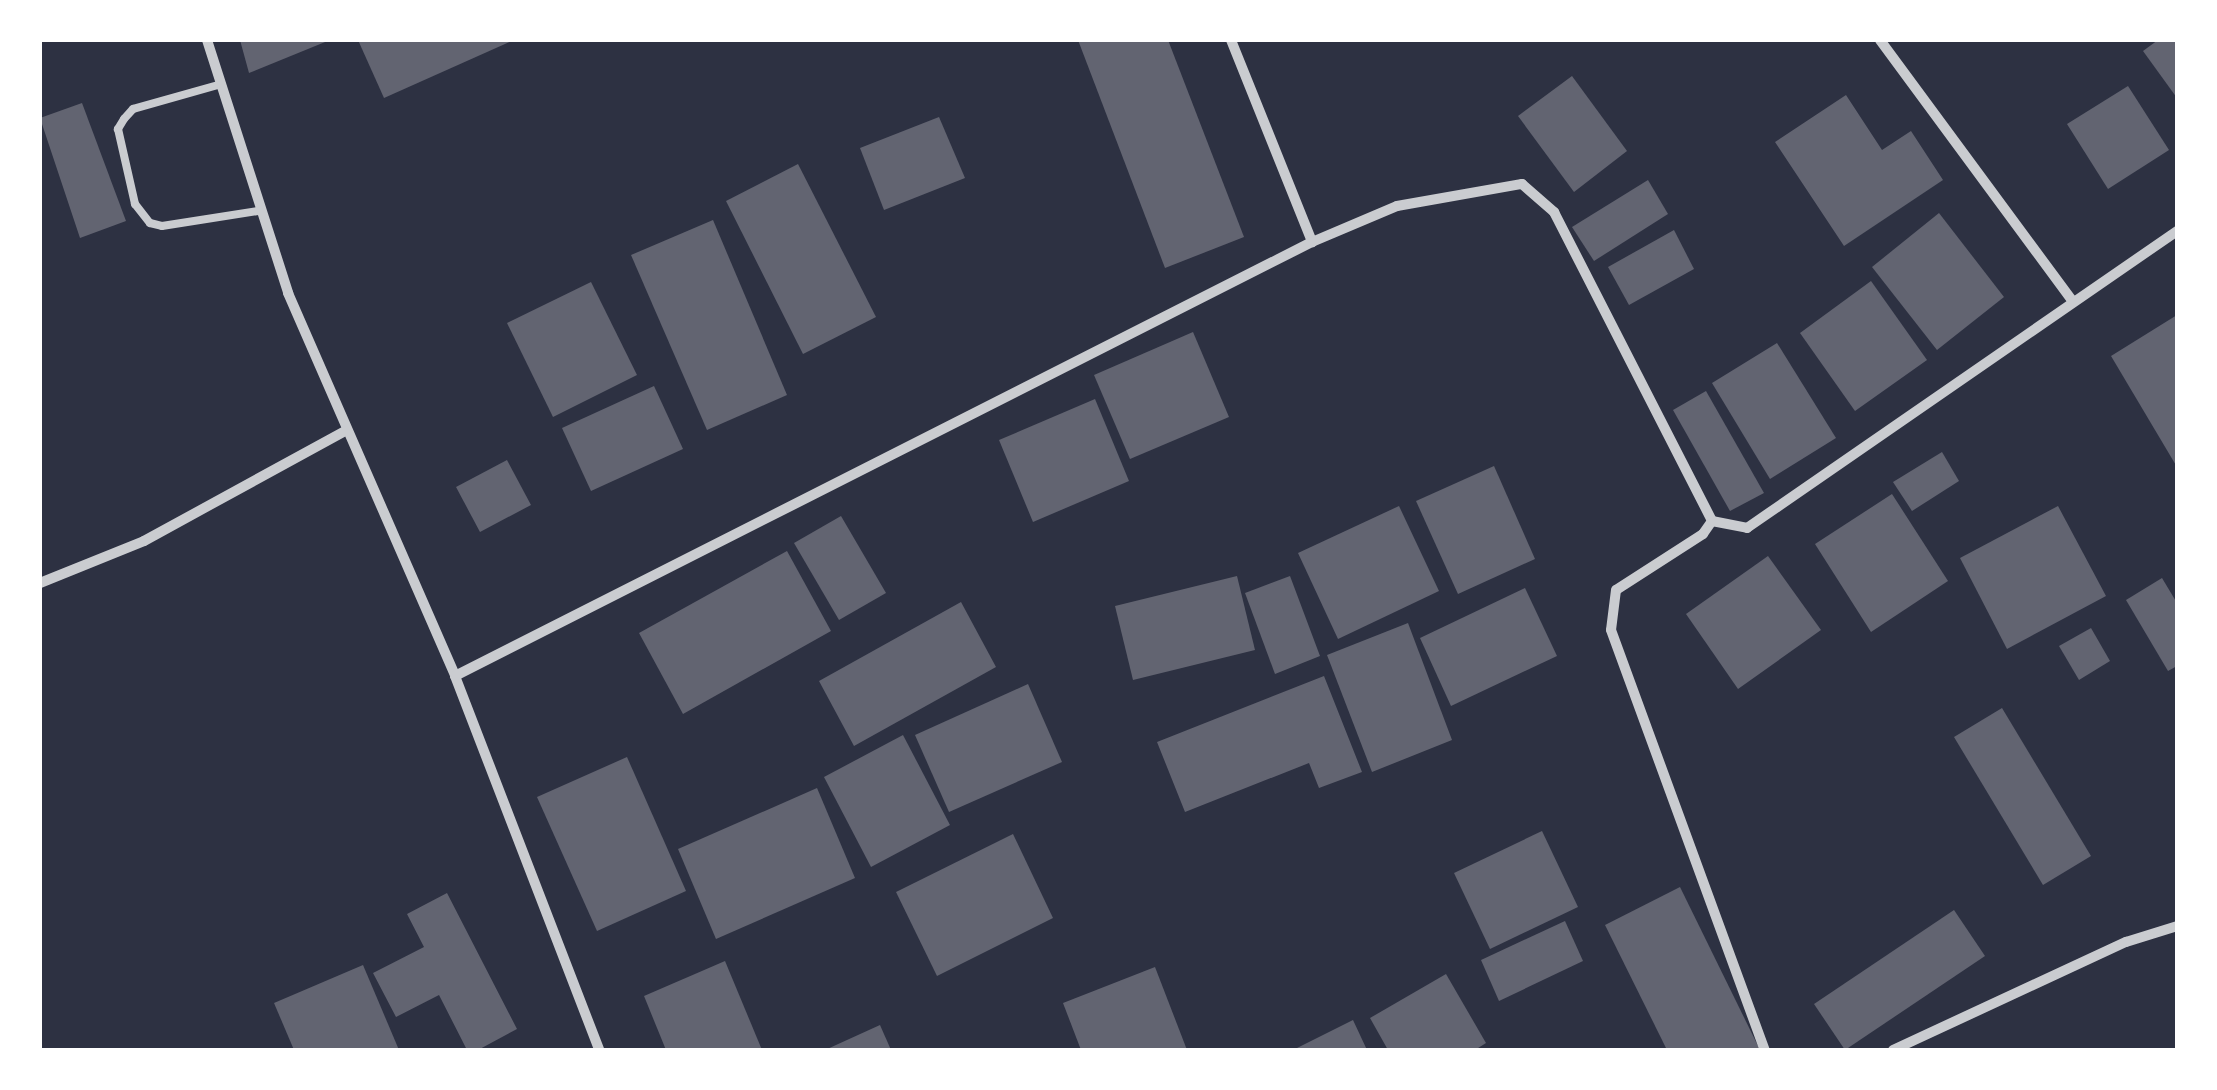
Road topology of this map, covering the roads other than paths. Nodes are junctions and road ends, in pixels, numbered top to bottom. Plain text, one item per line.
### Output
1 (206, 40) edge
2 (1231, 40) edge
3 (1880, 40) edge
4 (218, 85) junction
5 (258, 211) junction
6 (2177, 230) edge
7 (1312, 242) junction
8 (2073, 302) junction
9 (346, 430) junction
10 (1712, 520) junction
11 (40, 584) edge
12 (456, 676) junction
13 (2177, 926) edge
14 (599, 1050) edge
15 (1765, 1050) edge
16 (1893, 1050) edge

1 - 4 street
2 - 7 street
3 - 8 street
4 - 5 street
4 - 5 lane
5 - 9 street
6 - 8 street
7 - 10 street
7 - 12 street
8 - 10 street
9 - 11 street
9 - 12 street
10 - 15 street
12 - 14 street
13 - 16 street

